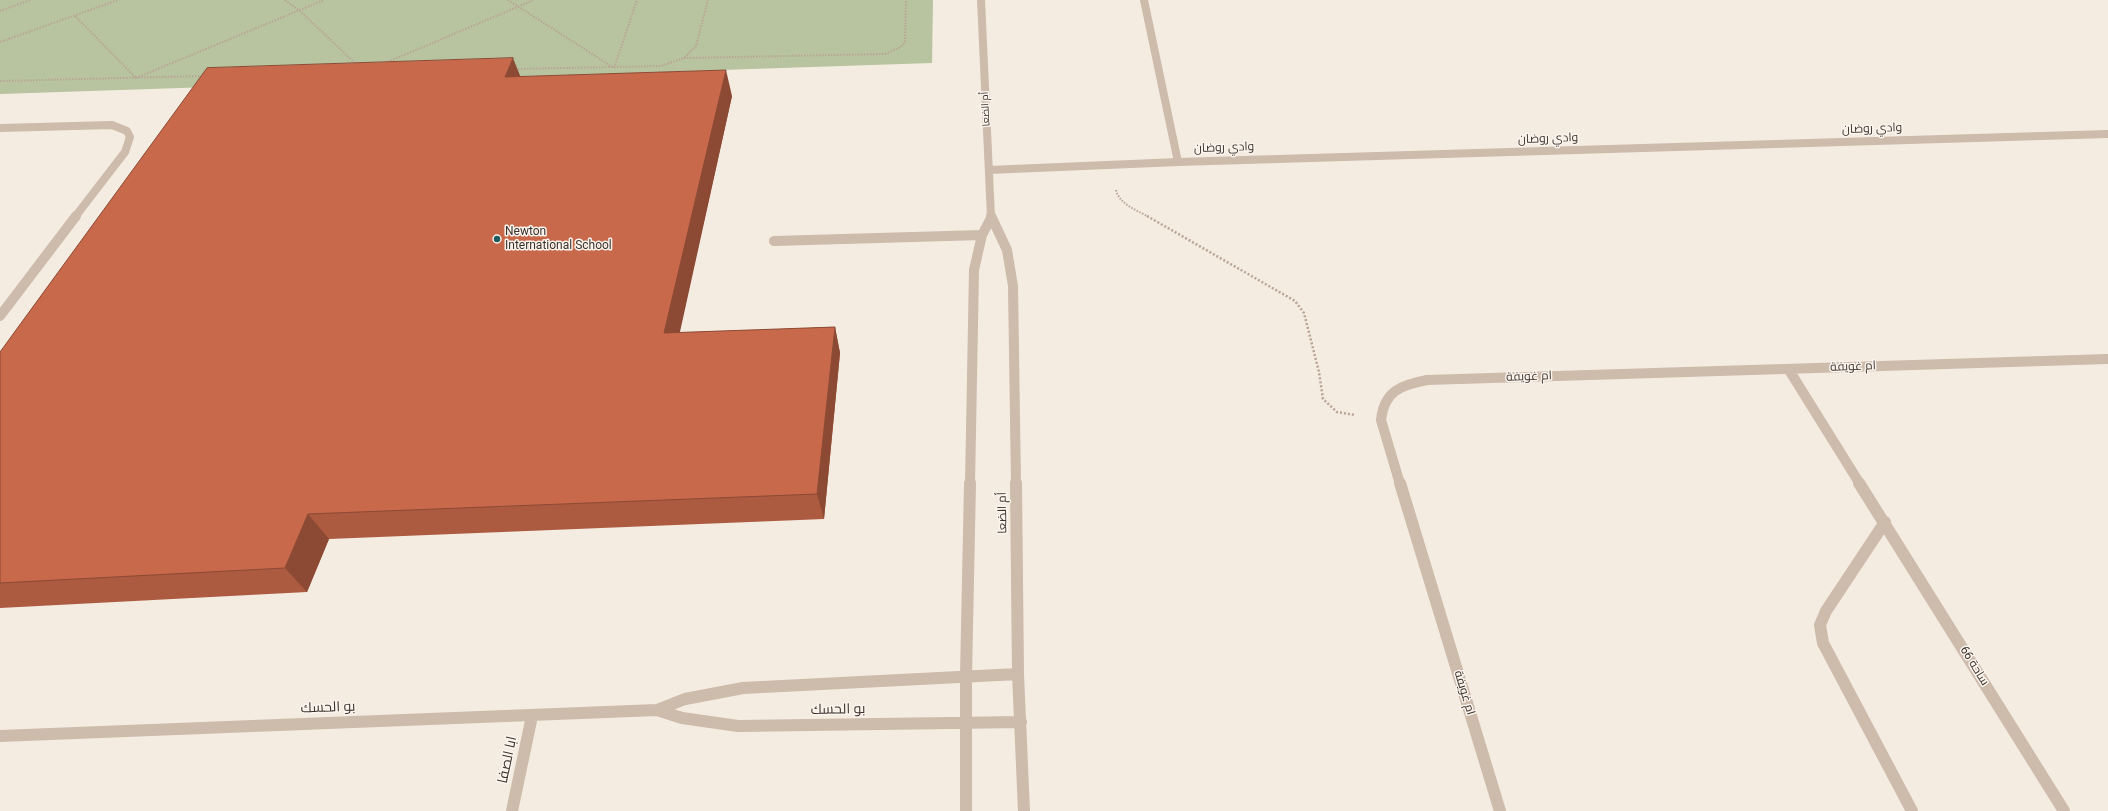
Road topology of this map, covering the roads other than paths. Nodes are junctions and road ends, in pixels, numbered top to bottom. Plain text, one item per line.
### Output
1 (981, 0) edge
2 (1144, 0) edge
3 (0, 128) edge
4 (2108, 134) edge
5 (1178, 162) junction
6 (989, 170) junction
7 (991, 218) junction
8 (982, 234) junction
9 (774, 241) dead end
10 (0, 316) edge
11 (2108, 359) edge
12 (1789, 370) junction
13 (1885, 522) junction
14 (1018, 674) junction
15 (966, 676) junction
16 (657, 710) junction
17 (532, 716) junction
18 (1021, 722) junction
19 (966, 723) junction
20 (0, 736) edge
21 (512, 811) edge
22 (966, 811) edge
23 (1024, 811) edge
24 (1500, 811) edge
25 (1912, 811) edge
26 (2064, 811) edge

1 - 6 street, أم الضعا
2 - 5 street
3 - 10 street
4 - 5 street, وادي روضان
5 - 6 street, وادي روضان
6 - 7 street, أم الضعا
7 - 8 street
7 - 14 street, أم الضعا
8 - 9 street
8 - 15 street
11 - 12 street, ام غويفة
12 - 13 street, ساحة 66
12 - 24 street, ام غويفة
13 - 25 street
13 - 26 street, ساحة 66
14 - 15 street, بو الحسك
14 - 18 street, أم الضعا
15 - 16 street, بو الحسك
15 - 19 street
16 - 17 street, بو الحسك
16 - 19 street, بو الحسك
17 - 20 street, بو الحسك
17 - 21 street, ابا الصفا
18 - 19 street, بو الحسك
18 - 23 street, أم الضعا
19 - 22 street

